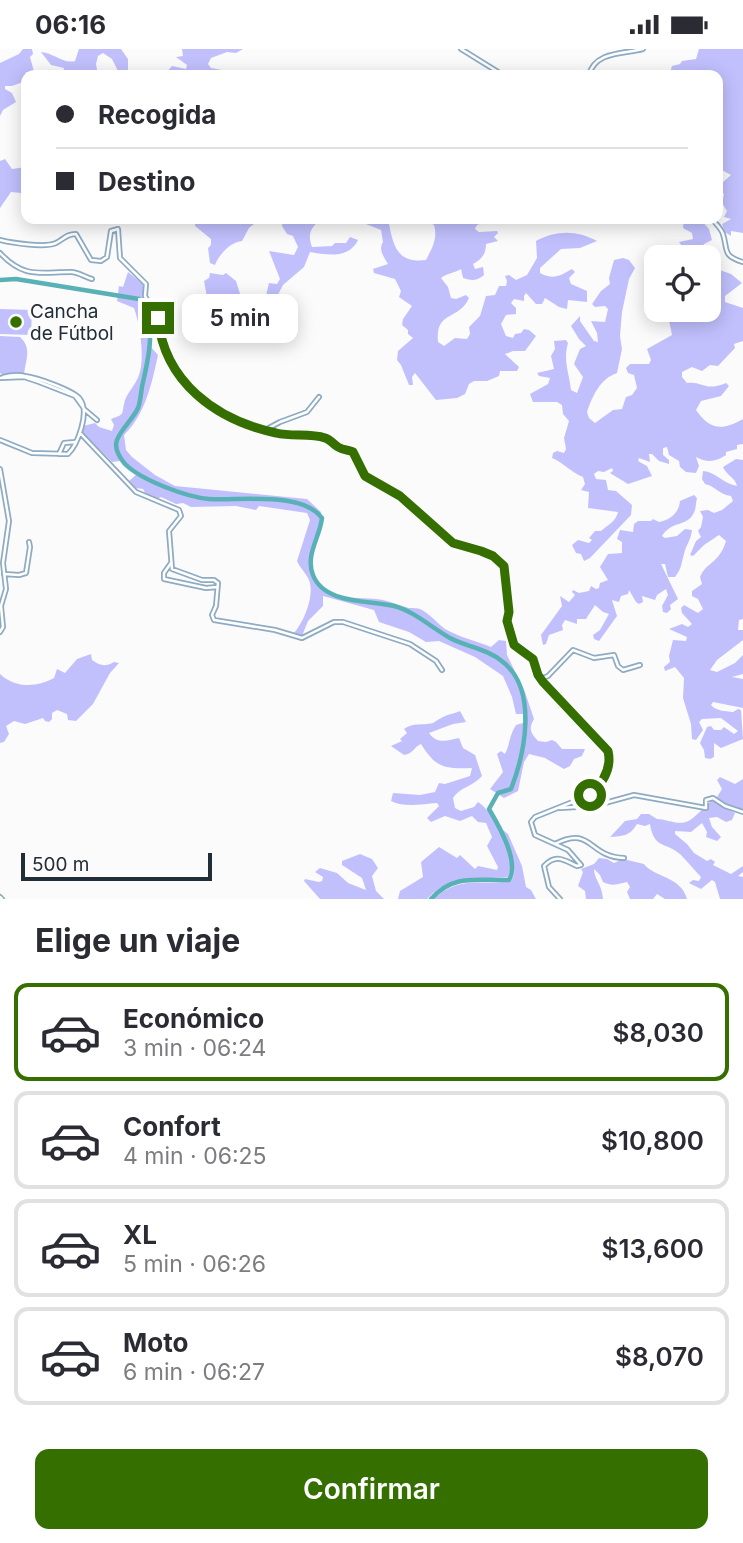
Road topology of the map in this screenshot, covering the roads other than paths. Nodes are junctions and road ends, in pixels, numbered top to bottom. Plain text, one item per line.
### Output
1 (461, 49) edge
2 (643, 49) edge
3 (495, 70) edge
4 (591, 70) edge
5 (716, 224) edge
6 (0, 240) edge
7 (0, 253) edge
8 (743, 262) edge
9 (92, 279) dead end
10 (2, 378) edge
11 (319, 397) dead end
12 (83, 408) junction
13 (97, 420) dead end
14 (265, 430) junction
15 (81, 434) junction
16 (0, 440) edge
17 (75, 442) junction
18 (59, 454) junction
19 (0, 469) edge
20 (29, 542) dead end
21 (171, 563) junction
22 (4, 573) junction
23 (219, 585) junction
24 (0, 632) edge
25 (640, 665) dead end
26 (442, 670) dead end
27 (541, 680) junction
28 (560, 808) junction
29 (743, 812) edge
30 (555, 844) junction
31 (624, 858) dead end
32 (560, 899) edge

1 - 3 street
2 - 4 street
5 - 8 street
6 - 14 street
7 - 9 street
10 - 12 street
11 - 14 street
12 - 13 street
12 - 15 street
14 - 27 street
15 - 17 street
15 - 21 street
16 - 18 street
17 - 18 street
17 - 18 street
19 - 22 street
20 - 22 street
21 - 23 street
21 - 23 street
22 - 24 street
23 - 26 street
25 - 27 street
27 - 28 street
28 - 29 street
28 - 30 street
30 - 31 street
30 - 32 street

